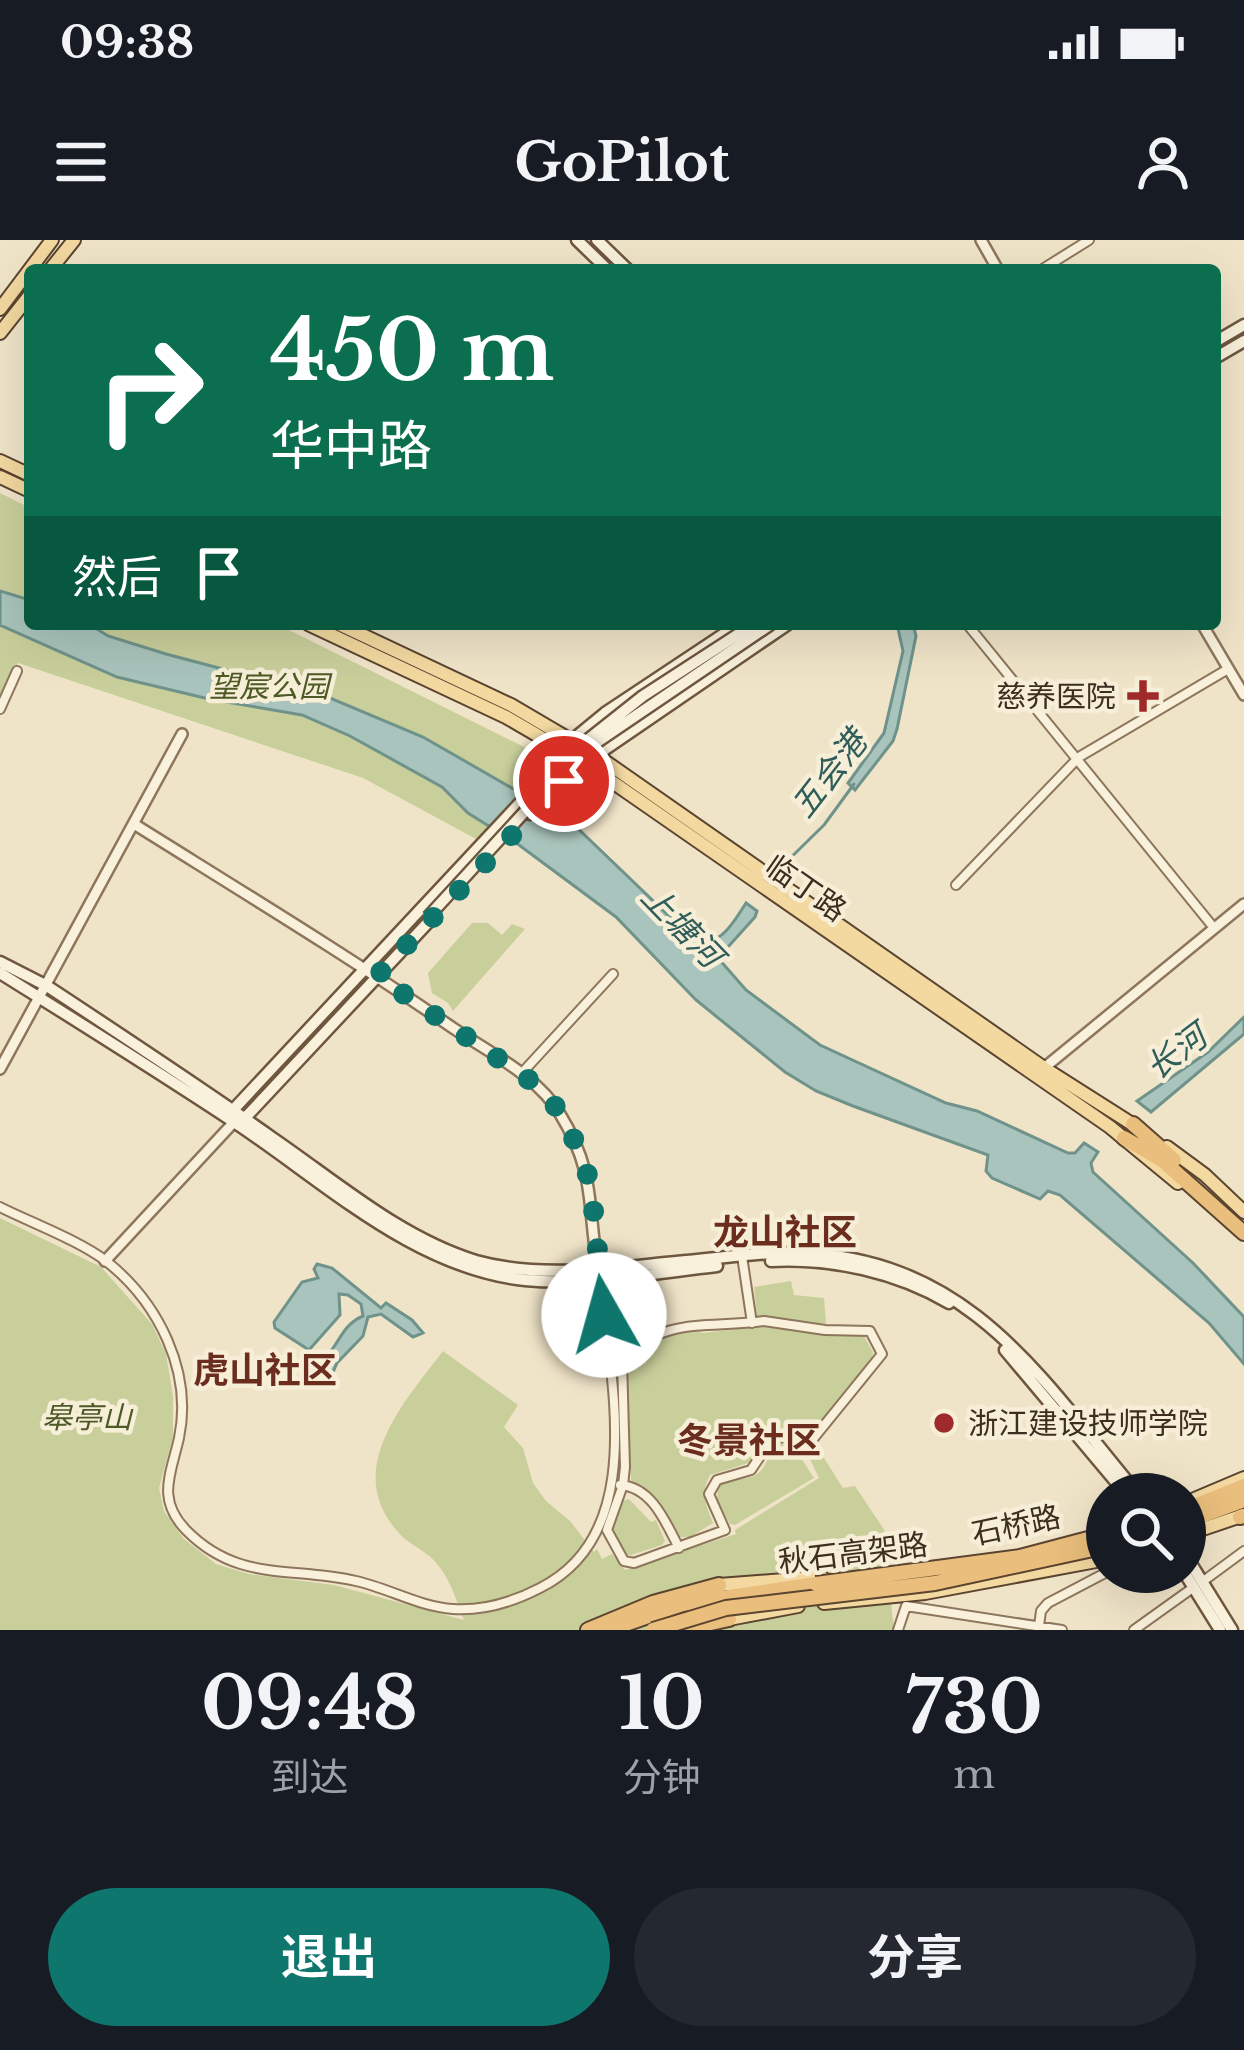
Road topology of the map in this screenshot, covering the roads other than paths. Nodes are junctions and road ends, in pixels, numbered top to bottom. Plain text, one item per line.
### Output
1 (52, 240) edge
2 (74, 240) edge
3 (577, 240) edge
4 (597, 240) edge
5 (1089, 240) edge
6 (34, 264) edge
7 (55, 264) edge
8 (602, 264) edge
9 (622, 264) edge
10 (1051, 264) edge
11 (24, 277) edge
12 (24, 303) edge
13 (0, 309) edge
14 (0, 333) edge
15 (321, 630) edge
16 (352, 630) edge
17 (730, 630) edge
18 (745, 630) edge
19 (762, 630) edge
20 (779, 630) edge
21 (972, 630) edge
22 (1205, 630) edge
23 (1228, 669) junction
24 (17, 671) dead end
25 (1244, 695) edge
26 (0, 709) edge
27 (182, 734) dead end
28 (565, 746) junction
29 (591, 759) junction
30 (1077, 759) junction
31 (134, 824) junction
32 (956, 885) dead end
33 (1244, 904) edge
34 (426, 916) junction
35 (1214, 928) junction
36 (387, 956) junction
37 (0, 962) edge
38 (372, 972) junction
39 (0, 973) edge
40 (614, 974) dead end
41 (47, 986) junction
42 (40, 998) junction
43 (1044, 1068) junction
44 (0, 1069) edge
45 (521, 1074) junction
46 (237, 1117) junction
47 (1132, 1124) junction
48 (1124, 1138) junction
49 (1164, 1156) junction
50 (0, 1207) edge
51 (1244, 1212) edge
52 (1244, 1229) edge
53 (1244, 1243) edge
54 (742, 1260) junction
55 (105, 1261) junction
56 (599, 1273) junction
57 (752, 1323) junction
58 (1109, 1473) edge
59 (1120, 1473) edge
60 (1242, 1481) edge
61 (618, 1487) junction
62 (1206, 1497) edge
63 (1244, 1500) edge
64 (1206, 1514) edge
65 (1243, 1518) edge
66 (1206, 1530) edge
67 (1086, 1536) edge
68 (1086, 1537) edge
69 (680, 1548) junction
70 (1086, 1550) edge
71 (1244, 1551) edge
72 (1086, 1563) edge
73 (898, 1570) junction
74 (1206, 1578) edge
75 (1086, 1583) edge
76 (718, 1586) joint
77 (1185, 1593) edge
78 (1202, 1593) edge
79 (1205, 1593) edge
80 (904, 1601) junction
81 (729, 1619) joint
82 (1039, 1626) junction
83 (588, 1630) edge
84 (608, 1630) edge
85 (652, 1630) edge
86 (678, 1630) edge
87 (898, 1630) edge
88 (1062, 1630) edge
89 (1134, 1630) edge
90 (1220, 1630) edge
91 (1232, 1630) edge

1 - 6 main road
2 - 7 main road
3 - 8 main road
4 - 9 main road
5 - 10 street
11 - 13 main road
12 - 14 main road
15 - 28 main road, 临丁路
16 - 28 main road, 临丁路
17 - 28 main road
18 - 34 main road, bridge
19 - 34 main road, bridge
20 - 29 main road
21 - 30 street
22 - 23 street
23 - 25 street
23 - 30 street
24 - 26 street
27 - 31 street
28 - 29 main road, 临丁路
28 - 36 main road
29 - 36 main road, bridge
29 - 43 main road, 临丁路
29 - 48 main road, 临丁路
30 - 32 street
30 - 35 street
31 - 38 street
31 - 41 street
33 - 35 street
34 - 36 main road
35 - 43 street
36 - 38 main road
37 - 41 main road
38 - 45 street
38 - 46 main road
39 - 42 main road
40 - 45 street
41 - 42 street
41 - 46 main road
42 - 44 street
42 - 46 main road
43 - 47 main road, 临丁路
45 - 56 street
46 - 55 street
46 - 56 main road
47 - 49 highway
47 - 51 main road, 临丁路
48 - 49 highway
48 - 53 main road, 临丁路
49 - 52 highway
50 - 55 street
54 - 56 main road
54 - 57 street
54 - 58 main road
54 - 59 main road
55 - 61 street
56 - 61 street
57 - 61 street
57 - 69 street
60 - 62 highway
61 - 69 street
61 - 69 street
63 - 64 highway
65 - 66 main road
67 - 73 main road, 石桥路
68 - 84 highway, 秋石高架路, bridge
70 - 85 highway, 秋石高架路, bridge
71 - 74 street
72 - 80 main road, 石桥路
73 - 76 main road, 石桥路
73 - 80 street
75 - 82 street
76 - 83 highway
77 - 89 street
78 - 90 main road
79 - 91 main road
80 - 81 main road, 石桥路
80 - 82 street
80 - 87 street
81 - 86 highway
82 - 88 street

